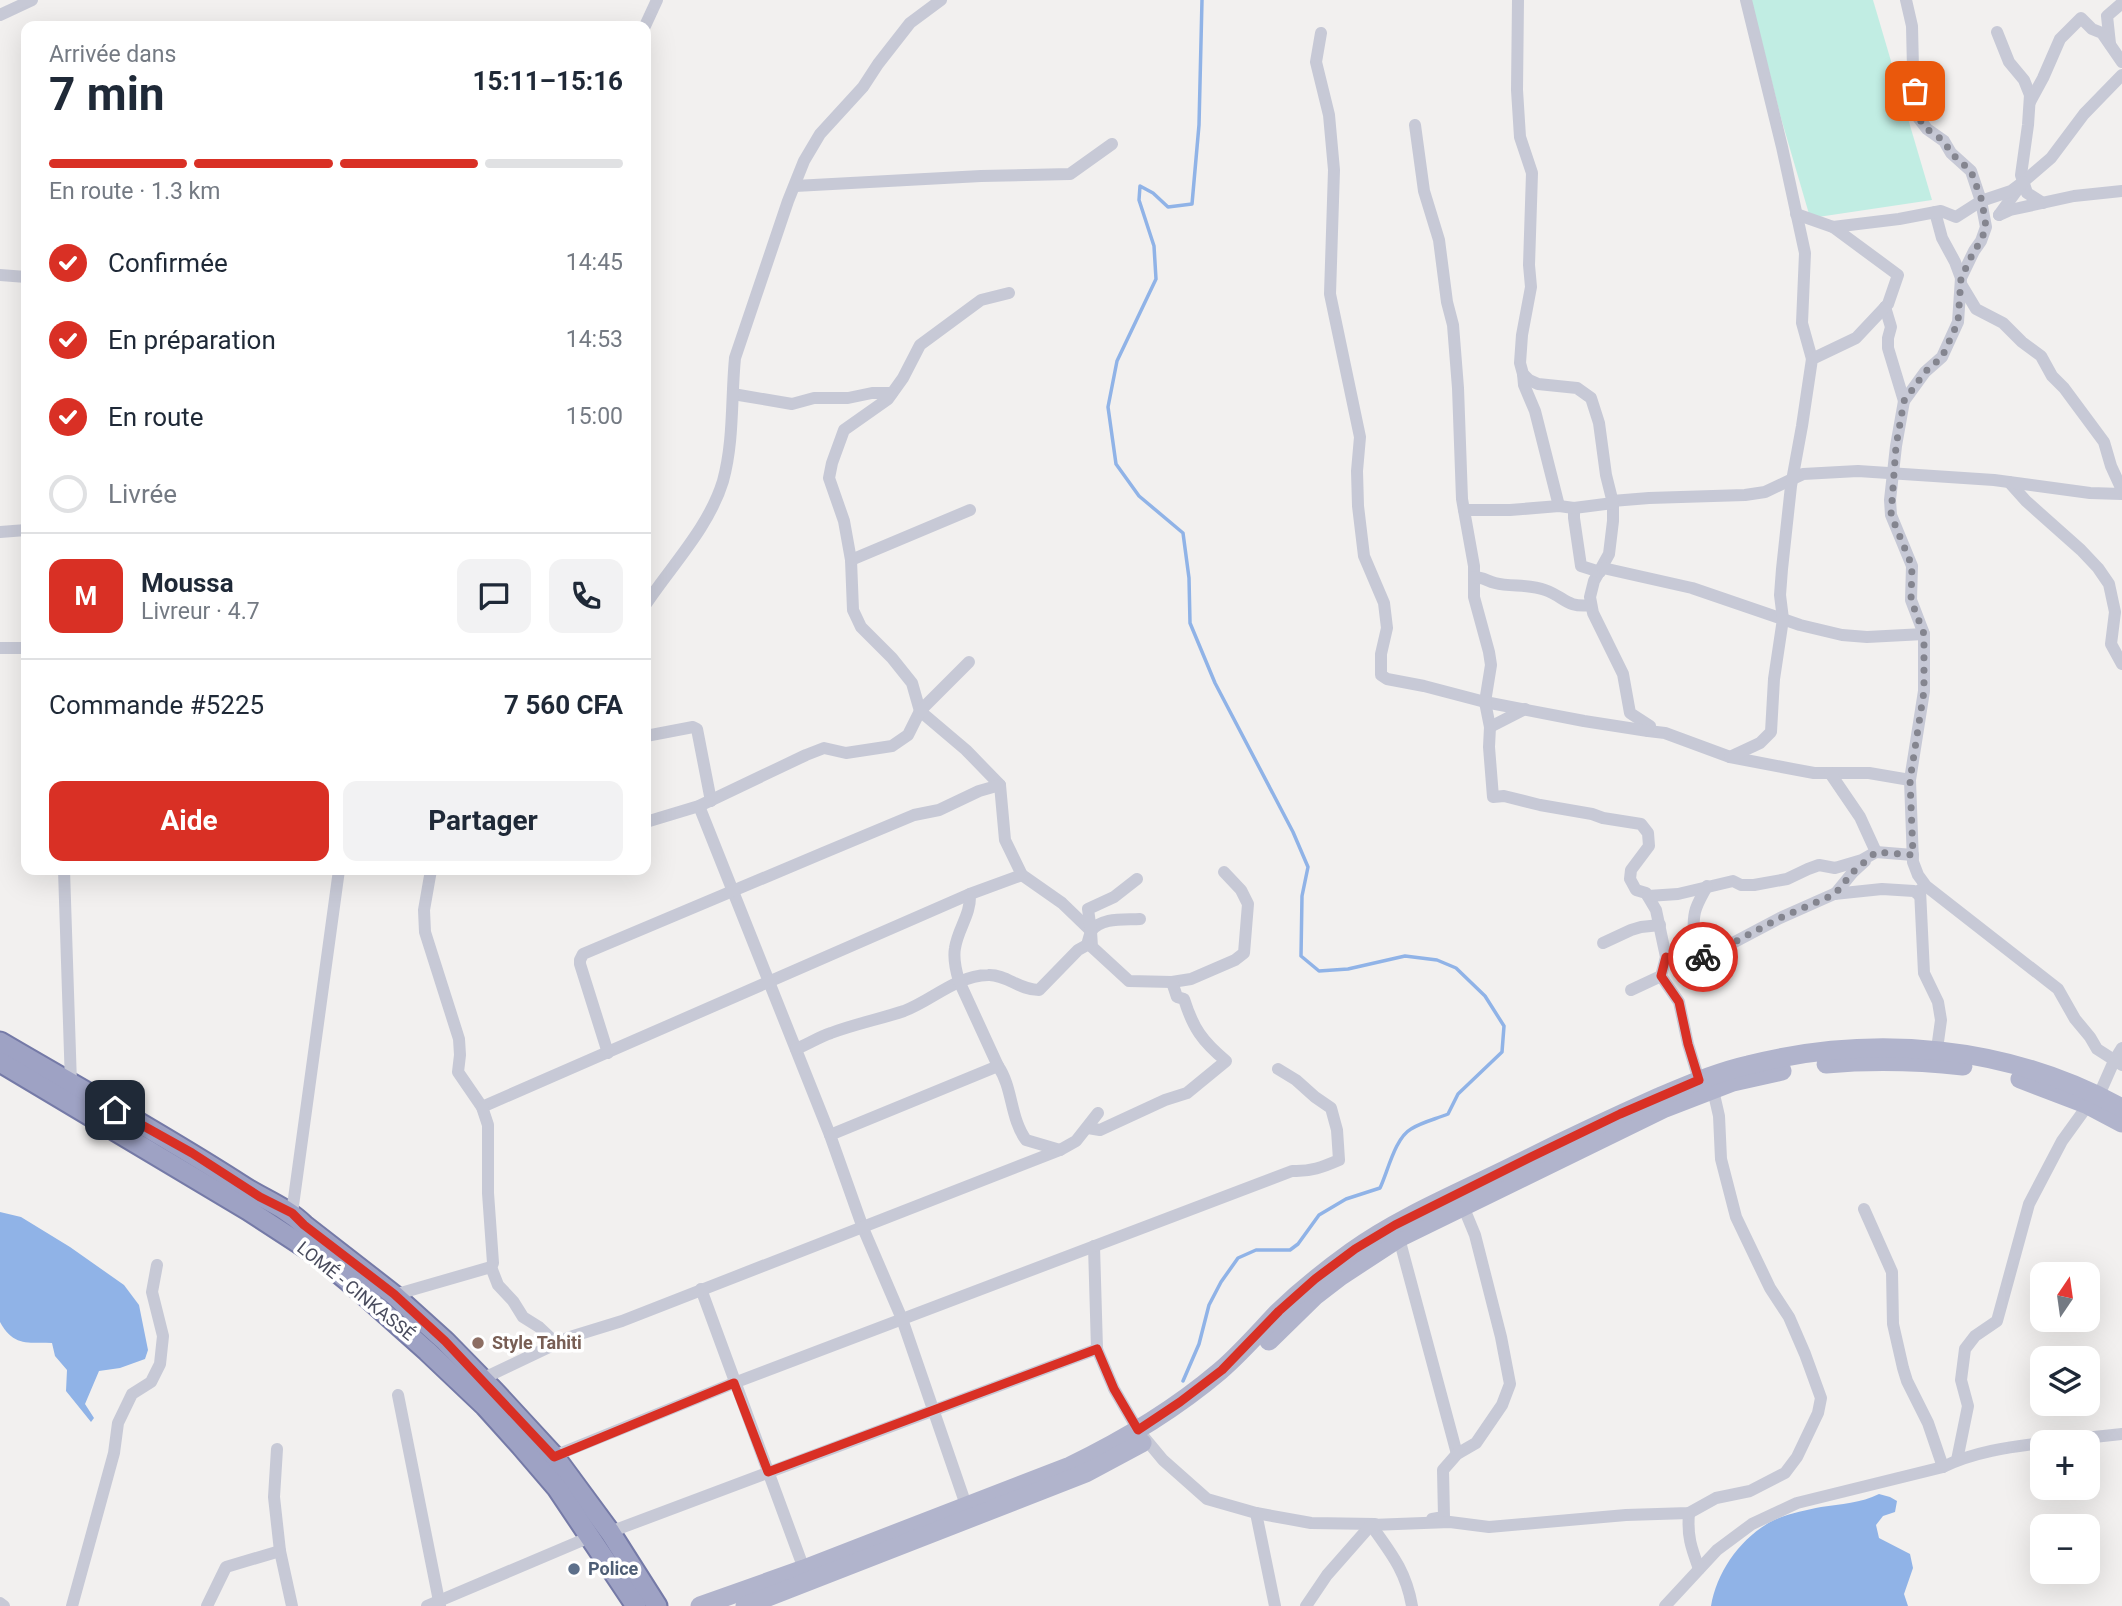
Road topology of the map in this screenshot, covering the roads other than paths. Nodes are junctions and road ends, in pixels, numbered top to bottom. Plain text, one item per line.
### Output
1 (32, 0) edge
2 (656, 0) edge
3 (941, 0) edge
4 (1518, 0) edge
5 (1746, 0) edge
6 (1906, 0) edge
7 (2122, 3) edge
8 (0, 15) edge
9 (647, 21) edge
10 (1997, 32) dead end
11 (1321, 33) dead end
12 (2110, 46) junction
13 (2122, 62) edge
14 (2122, 75) edge
15 (2029, 102) junction
16 (1415, 125) dead end
17 (1112, 144) dead end
18 (2023, 182) junction
19 (795, 186) junction
20 (2122, 191) edge
21 (1997, 196) junction
22 (2012, 197) junction
23 (1982, 201) junction
24 (2042, 203) junction
25 (1935, 212) junction
26 (1796, 214) junction
27 (1998, 215) junction
28 (1833, 227) junction
29 (1986, 227) junction
30 (0, 275) edge
31 (21, 277) edge
32 (1961, 281) junction
33 (1009, 293) dead end
34 (1885, 307) junction
35 (1812, 359) junction
36 (1523, 374) junction
37 (892, 393) junction
38 (733, 394) junction
39 (1904, 401) junction
40 (1894, 474) junction
41 (1793, 479) junction
42 (2009, 482) junction
43 (2122, 492) edge
44 (1612, 502) junction
45 (1559, 506) junction
46 (1574, 508) junction
47 (970, 510) dead end
48 (1464, 510) junction
49 (21, 530) edge
50 (0, 531) edge
51 (851, 560) junction
52 (1601, 570) junction
53 (1474, 576) junction
54 (651, 597) edge
55 (1591, 604) junction
56 (1783, 619) junction
57 (1924, 634) junction
58 (0, 648) edge
59 (21, 648) edge
60 (969, 662) dead end
61 (2122, 664) edge
62 (1485, 702) junction
63 (1525, 709) junction
64 (917, 717) junction
65 (1490, 727) junction
66 (1648, 731) junction
67 (651, 735) edge
68 (1730, 757) junction
69 (1830, 773) junction
70 (1910, 780) junction
71 (1000, 785) junction
72 (705, 803) junction
73 (651, 820) edge
74 (1873, 854) junction
75 (1913, 855) junction
76 (1224, 872) dead end
77 (1022, 874) junction
78 (64, 875) edge
79 (339, 875) edge
80 (430, 875) edge
81 (1918, 875) junction
82 (1137, 879) dead end
83 (1707, 886) junction
84 (732, 891) junction
85 (970, 894) junction
86 (1835, 894) junction
87 (1648, 896) junction
88 (1920, 896) junction
89 (1140, 919) dead end
90 (1660, 925) junction
91 (1091, 931) junction
92 (1603, 943) dead end
93 (1689, 954) junction
94 (1666, 957) junction
95 (1661, 976) junction
96 (959, 981) junction
97 (770, 982) junction
98 (1172, 982) junction
99 (1631, 990) dead end
100 (0, 1041) edge
101 (2122, 1048) edge
102 (796, 1049) junction
103 (1937, 1049) junction
104 (608, 1053) junction
105 (0, 1062) edge
106 (2118, 1063) edge
107 (998, 1066) junction
108 (1278, 1069) dead end
109 (71, 1084) junction
110 (1706, 1085) junction
111 (2093, 1100) junction
112 (482, 1107) junction
113 (2122, 1108) edge
114 (1098, 1113) dead end
115 (2122, 1123) edge
116 (1088, 1128) junction
117 (830, 1135) junction
118 (1060, 1150) junction
119 (1464, 1206) junction
120 (1864, 1209) dead end
121 (292, 1213) junction
122 (863, 1228) junction
123 (1399, 1238) junction
124 (1094, 1246) junction
125 (157, 1265) dead end
126 (491, 1267) junction
127 (701, 1289) junction
128 (394, 1294) junction
129 (902, 1319) junction
130 (557, 1344) junction
131 (1097, 1349) junction
132 (482, 1379) junction
133 (734, 1383) junction
134 (398, 1395) dead end
135 (934, 1412) junction
136 (2122, 1434) edge
137 (1141, 1436) junction
138 (2100, 1436) edge
139 (2030, 1445) edge
140 (277, 1448) dead end
141 (1457, 1454) junction
142 (554, 1457) junction
143 (1957, 1460) junction
144 (1943, 1467) junction
145 (768, 1472) junction
146 (966, 1506) junction
147 (1256, 1513) junction
148 (1689, 1513) junction
149 (1371, 1525) junction
150 (600, 1535) junction
151 (280, 1551) junction
152 (804, 1569) junction
153 (1699, 1569) junction
154 (435, 1604) edge
155 (72, 1606) edge
156 (207, 1606) edge
157 (292, 1606) edge
158 (636, 1606) edge
159 (657, 1606) edge
160 (700, 1606) edge
161 (745, 1606) edge
162 (1275, 1606) edge
163 (1306, 1606) edge
164 (1412, 1606) edge
165 (1665, 1606) edge

1 - 8 street
2 - 9 street
3 - 19 street
4 - 36 street
5 - 26 street
6 - 23 street
7 - 12 street
10 - 15 street
11 - 62 street
12 - 13 street
12 - 15 street
14 - 18 street
15 - 18 street
16 - 48 street
17 - 19 street
18 - 21 street
18 - 22 street
18 - 24 street
19 - 38 street
20 - 24 street
21 - 22 street
21 - 23 street
22 - 24 street
22 - 27 street
23 - 25 street
23 - 29 street
24 - 27 street
25 - 28 street
25 - 32 street
26 - 28 street
26 - 35 street
27 - 29 street
28 - 34 street
29 - 32 street
30 - 31 street
32 - 39 street
32 - 43 street
33 - 37 street
34 - 35 street
34 - 39 street
35 - 41 street
36 - 44 street
36 - 45 street
37 - 38 street
37 - 51 street
38 - 54 street
39 - 40 street
40 - 41 street
40 - 42 street
40 - 57 street
41 - 44 street
41 - 56 street
42 - 43 street
42 - 61 street
44 - 46 street
44 - 52 street
45 - 46 street
45 - 48 street
46 - 52 street
47 - 51 street
48 - 53 street
49 - 50 street
51 - 64 street
52 - 55 street
52 - 56 street
53 - 55 street
53 - 62 street
55 - 66 street
56 - 57 street
56 - 68 street
57 - 70 street
58 - 59 street
60 - 64 street
62 - 63 street
62 - 65 street
63 - 65 street
63 - 66 street
64 - 71 street
64 - 72 street
65 - 87 street
66 - 68 street
67 - 72 street
68 - 69 street
69 - 70 street
69 - 74 street
70 - 75 street
71 - 77 street
71 - 84 street
72 - 73 street
72 - 84 street
74 - 75 street
74 - 83 street
74 - 86 street
75 - 81 street
76 - 98 street
77 - 85 street
77 - 91 street
78 - 109 street
79 - 121 street
80 - 112 street
81 - 88 street
81 - 106 street
82 - 91 street
83 - 87 street
83 - 93 street
84 - 97 street
84 - 104 street
85 - 96 street
85 - 97 street
86 - 88 street
86 - 93 street
87 - 90 street
88 - 103 street
89 - 91 street
90 - 92 street
90 - 94 street
91 - 96 street
91 - 98 street
93 - 94 street
94 - 95 street
95 - 99 street
95 - 110 street
96 - 102 street
96 - 107 street
97 - 102 street
97 - 104 street
98 - 116 street
100 - 109 highway, LOMÉ - CINKASSÉ
101 - 106 street
102 - 117 street
103 - 110 main road
103 - 111 main road
104 - 112 street
105 - 150 highway, LOMÉ - CINKASSÉ
106 - 111 street
107 - 117 street
107 - 118 street
108 - 124 street
109 - 121 highway, LOMÉ - CINKASSÉ
110 - 111 main road
110 - 119 main road
110 - 137 main road
110 - 148 street
111 - 113 main road
111 - 115 main road
111 - 143 street
112 - 126 street
114 - 116 street
116 - 118 street
117 - 122 street
118 - 122 street
119 - 123 main road
119 - 141 street
120 - 144 street
121 - 128 highway, LOMÉ - CINKASSÉ
122 - 127 street
122 - 129 street
123 - 137 main road
123 - 141 street
124 - 129 street
124 - 131 street
125 - 155 street
126 - 128 street
126 - 130 street
127 - 130 street
127 - 133 street
128 - 132 highway, LOMÉ - CINKASSÉ
129 - 133 street
129 - 135 street
130 - 132 street
131 - 135 street
131 - 137 street
132 - 142 highway, LOMÉ - CINKASSÉ
133 - 142 street
133 - 145 street
134 - 154 street
135 - 145 street
135 - 146 street
136 - 138 street
137 - 146 main road
137 - 147 street
137 - 161 main road
139 - 143 street
140 - 151 street
141 - 149 street
142 - 150 highway, LOMÉ - CINKASSÉ
143 - 144 street
144 - 153 street
145 - 150 street
145 - 152 street
146 - 152 main road
147 - 149 street
147 - 162 street
148 - 149 street
148 - 153 street
149 - 163 street
149 - 164 street
150 - 154 street
150 - 158 highway, LOMÉ - CINKASSÉ
150 - 159 highway, LOMÉ - CINKASSÉ
151 - 156 street
151 - 157 street
152 - 160 main road
153 - 165 street

